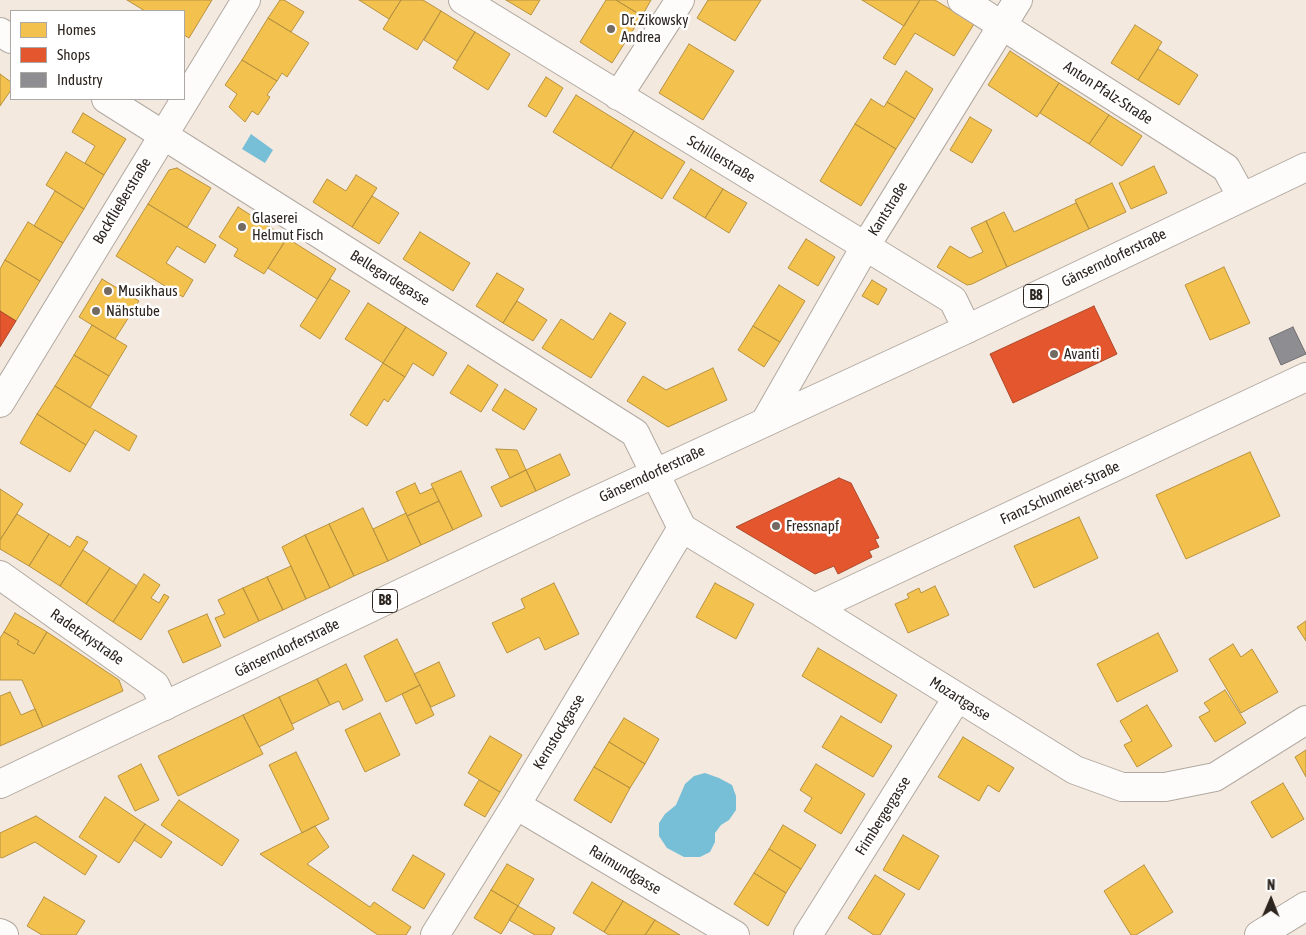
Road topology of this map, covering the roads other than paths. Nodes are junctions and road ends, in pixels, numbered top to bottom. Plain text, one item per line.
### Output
1 (246, 0) edge
2 (463, 0) edge
3 (680, 0) edge
4 (962, 0) edge
5 (1018, 0) edge
6 (1002, 25) junction
7 (618, 96) junction
8 (185, 99) edge
9 (108, 100) edge
10 (185, 100) edge
11 (163, 135) junction
12 (1306, 167) edge
13 (1242, 197) junction
14 (864, 247) junction
15 (967, 329) junction
16 (1306, 377) edge
17 (0, 402) edge
18 (766, 422) junction
19 (655, 474) junction
20 (682, 528) junction
21 (0, 575) edge
22 (814, 608) junction
23 (957, 698) junction
24 (165, 706) junction
25 (1306, 720) edge
26 (0, 784) edge
27 (516, 805) junction
28 (1306, 906) edge
29 (0, 933) edge
30 (4, 935) edge
31 (435, 935) edge
32 (735, 935) edge
33 (808, 935) edge
34 (1260, 935) edge

1 - 8 street, Bockfließerstraße
2 - 7 street, Schillerstraße
3 - 7 street
4 - 6 street, Anton Pfalz-Straße
5 - 6 street, Kantstraße
6 - 13 street, Anton Pfalz-Straße
6 - 14 street, Kantstraße
7 - 14 street, Schillerstraße
9 - 11 street, Bellegardegasse
10 - 11 street, Bockfließerstraße
11 - 17 street, Bockfließerstraße
11 - 19 street, Bellegardegasse
12 - 13 street, Gänserndorferstraße / B8
13 - 15 street, Gänserndorferstraße / B8
14 - 15 street, Schillerstraße
14 - 18 street, Kantstraße
15 - 18 street, Gänserndorferstraße / B8
16 - 22 street, Franz Schumeier-Straße
18 - 19 street, Gänserndorferstraße / B8
19 - 20 street
19 - 24 street, Gänserndorferstraße / B8
20 - 22 street, Mozartgasse
20 - 27 street, Kernstockgasse
21 - 24 street, Radetzkystraße
22 - 23 street, Mozartgasse
23 - 25 street, Mozartgasse
23 - 33 street, Frimbergergasse
24 - 26 street, Gänserndorferstraße / B8
27 - 31 street, Kernstockgasse
27 - 32 street, Raimundgasse
28 - 34 street
29 - 30 street

